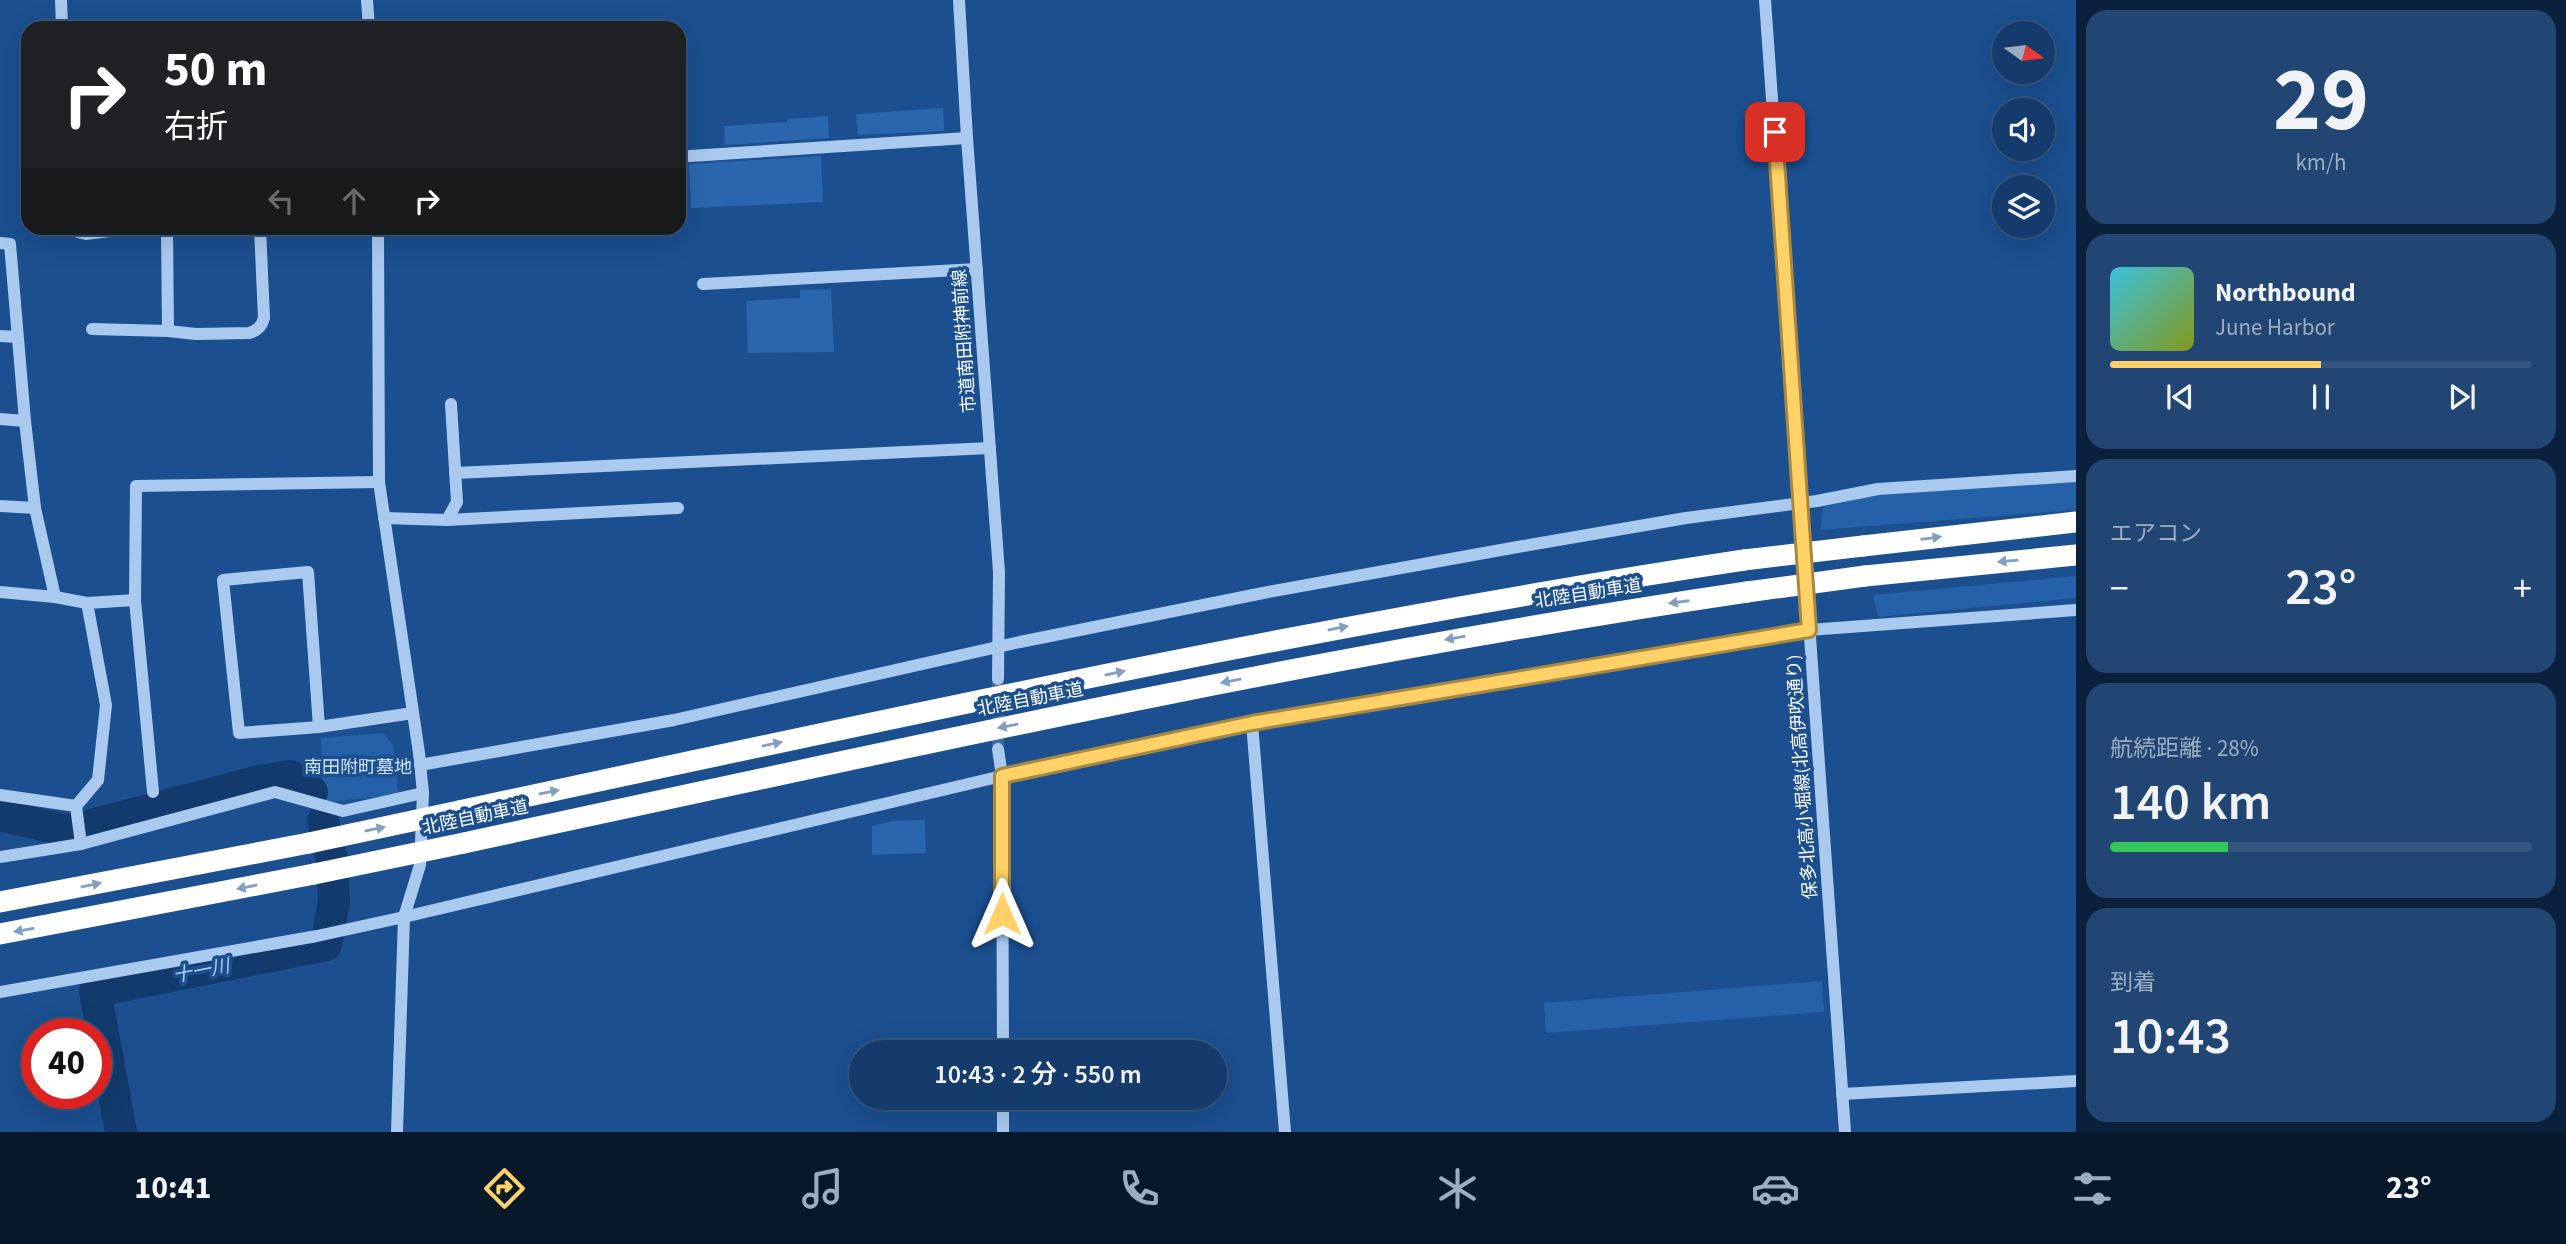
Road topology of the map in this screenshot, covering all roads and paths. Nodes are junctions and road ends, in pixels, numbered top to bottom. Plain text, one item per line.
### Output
1 (61, 0) edge
2 (367, 0) edge
3 (960, 0) edge
4 (1765, 0) edge
5 (61, 21) edge
6 (368, 21) edge
7 (967, 138) junction
8 (690, 156) dead end
9 (167, 235) edge
10 (260, 235) edge
11 (378, 235) edge
12 (0, 243) edge
13 (976, 269) junction
14 (702, 284) dead end
15 (92, 329) dead end
16 (168, 331) junction
17 (0, 336) edge
18 (17, 337) junction
19 (451, 404) dead end
20 (0, 419) edge
21 (25, 421) junction
22 (990, 448) junction
23 (455, 473) junction
24 (2076, 476) edge
25 (379, 482) junction
26 (1801, 503) junction
27 (0, 506) edge
28 (35, 508) junction
29 (678, 508) dead end
30 (384, 517) junction
31 (447, 520) junction
32 (2076, 522) edge
33 (2076, 555) edge
34 (0, 592) edge
35 (55, 597) junction
36 (135, 600) junction
37 (87, 603) junction
38 (2076, 610) edge
39 (1809, 630) junction
40 (998, 647) junction
41 (998, 679) tunnel mouth
42 (413, 713) junction
43 (1252, 723) junction
44 (318, 727) junction
45 (998, 749) tunnel mouth
46 (420, 765) junction
47 (1002, 776) junction
48 (153, 792) dead end
49 (423, 793) junction
50 (0, 795) edge
51 (77, 812) junction
52 (81, 841) junction
53 (0, 858) edge
54 (0, 902) edge
55 (404, 917) junction
56 (0, 934) edge
57 (0, 992) edge
58 (1003, 1040) edge
59 (2076, 1081) edge
60 (1842, 1094) junction
61 (1003, 1110) edge
62 (397, 1132) edge
63 (1003, 1132) edge
64 (1285, 1132) edge
65 (1845, 1132) edge

1 - 5 street
2 - 6 street
3 - 7 street, 市道南田附神前線
4 - 26 street, 保多北高小堀線(北高伊吹通り)
7 - 8 street
7 - 13 street, 市道南田附神前線
9 - 16 street
10 - 16 street
11 - 25 street
12 - 18 street
13 - 14 street
13 - 22 street, 市道南田附神前線
15 - 16 street
17 - 18 street
18 - 21 street
19 - 23 street
20 - 21 street
21 - 28 street
22 - 23 street
22 - 40 street, 市道南田附神前線
23 - 31 street
24 - 26 street
25 - 30 street
25 - 36 street
26 - 39 street, 保多北高小堀線(北高伊吹通り)
26 - 40 street
27 - 28 street
28 - 35 street
29 - 31 street
30 - 31 street
30 - 42 street
54 -> 32 highway, 北陸自動車道, bridge
33 -> 56 highway, 北陸自動車道, bridge
34 - 35 street
35 - 37 street
36 - 37 street
36 - 48 street
37 - 51 street
38 - 39 street
39 - 43 street
39 - 60 street, 保多北高小堀線(北高伊吹通り)
40 - 41 street, 市道南田附神前線
40 - 46 street
42 - 44 street
42 - 46 street
43 - 47 street
43 - 64 street
44 - 44 street
45 - 47 street
46 - 49 street
47 - 55 street
47 - 58 street
49 - 52 street
49 - 55 street
50 - 51 street
51 - 52 street
52 - 53 street
55 - 57 street
55 - 62 street
59 - 60 street
60 - 65 street, 保多北高小堀線(北高伊吹通り)
61 - 63 street

